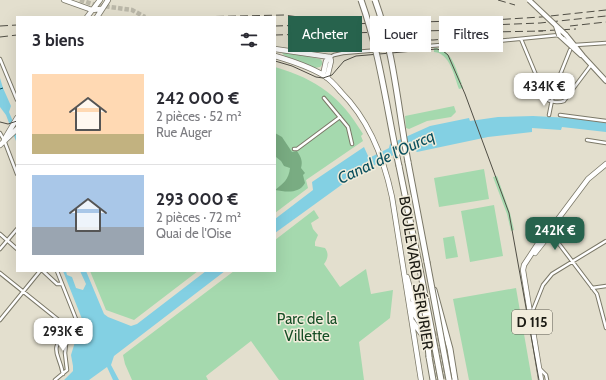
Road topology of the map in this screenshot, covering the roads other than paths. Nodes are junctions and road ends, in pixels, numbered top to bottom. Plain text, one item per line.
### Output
1 (64, 0) edge
2 (84, 0) edge
3 (108, 0) edge
4 (361, 0) edge
5 (375, 0) edge
6 (529, 0) edge
7 (97, 1) edge
8 (82, 6) junction
9 (102, 9) junction
10 (92, 10) junction
11 (88, 16) edge
12 (98, 16) edge
13 (556, 26) junction
14 (559, 35) junction
15 (521, 38) junction
16 (606, 43) edge
17 (575, 45) junction
18 (276, 48) edge
19 (570, 48) junction
20 (276, 56) edge
21 (583, 56) junction
22 (330, 57) junction
23 (0, 59) edge
24 (591, 65) junction
25 (325, 77) junction
26 (606, 80) edge
27 (16, 98) edge
28 (324, 98) dead end
29 (551, 101) junction
30 (549, 115) dead end
31 (560, 115) dead end
32 (340, 117) junction
33 (16, 119) edge
34 (606, 121) edge
35 (10, 128) junction
36 (16, 129) edge
37 (16, 130) edge
38 (0, 133) edge
39 (4, 140) junction
40 (587, 140) dead end
41 (606, 142) edge
42 (352, 144) dead end
43 (0, 145) edge
44 (294, 149) dead end
45 (606, 164) edge
46 (16, 171) edge
47 (16, 230) edge
48 (549, 231) junction
49 (0, 234) edge
50 (7, 241) junction
51 (606, 241) edge
52 (16, 248) edge
53 (0, 249) edge
54 (401, 251) junction
55 (572, 262) junction
56 (39, 272) edge
57 (44, 272) edge
58 (57, 272) edge
59 (0, 273) edge
60 (407, 277) junction
61 (430, 281) junction
62 (423, 284) junction
63 (62, 285) junction
64 (606, 286) edge
65 (592, 288) junction
66 (24, 291) junction
67 (531, 315) junction
68 (423, 319) dead end
69 (0, 320) edge
70 (412, 321) junction
71 (422, 327) dead end
72 (606, 328) edge
73 (70, 329) junction
74 (425, 339) tunnel mouth
75 (540, 369) junction
76 (63, 374) junction
77 (55, 380) edge
78 (422, 380) edge
79 (433, 380) edge
80 (441, 380) edge
81 (449, 380) edge
82 (455, 380) edge
83 (541, 380) edge
84 (547, 380) edge

1 - 8 main road
2 - 8 main road
3 - 9 main road
4 - 62 highway, bridge
5 - 61 highway, bridge
6 - 13 main road, bridge
7 - 9 main road
7 - 10 main road
8 - 10 main road
9 - 10 main road
9 - 12 main road
10 - 11 main road
13 - 14 main road, bridge
13 - 17 main road, bridge
14 - 15 street
14 - 19 main road
15 - 22 street
15 - 29 street
16 - 17 street
17 - 19 street
17 - 21 main road
18 - 22 main road
19 - 21 main road
19 - 29 street
20 - 25 main road, BOULEVARD SÉRURIER
21 - 24 main road
22 - 25 main road
23 - 27 street
24 - 26 main road
24 - 29 street
25 - 54 main road, BOULEVARD SÉRURIER
28 - 32 street
29 - 30 street
31 - 34 street
32 - 42 street
32 - 44 street
33 - 35 main road
35 - 36 street
35 - 39 main road
37 - 39 main road
38 - 39 street
39 - 43 main road
39 - 46 street
40 - 41 street
45 - 48 main road, D 115
47 - 50 street
48 - 55 street
48 - 67 main road, D 115
49 - 50 street
50 - 52 street
50 - 53 street
51 - 55 street
54 - 60 main road
54 - 70 main road, BOULEVARD SÉRURIER
55 - 65 street
55 - 67 street
56 - 66 street
57 - 63 street
58 - 63 street
59 - 66 street
60 - 68 main road
60 - 71 main road
61 - 81 highway, bridge
61 - 82 highway, bridge
62 - 79 highway, bridge
62 - 80 highway, bridge
63 - 73 street
64 - 65 street
65 - 72 street
66 - 69 street
66 - 73 street
67 - 75 main road, D 115
70 - 74 main road
70 - 78 main road, BOULEVARD SÉRURIER
73 - 76 street
73 - 76 street
75 - 83 main road, D 115
75 - 84 street
76 - 77 street

